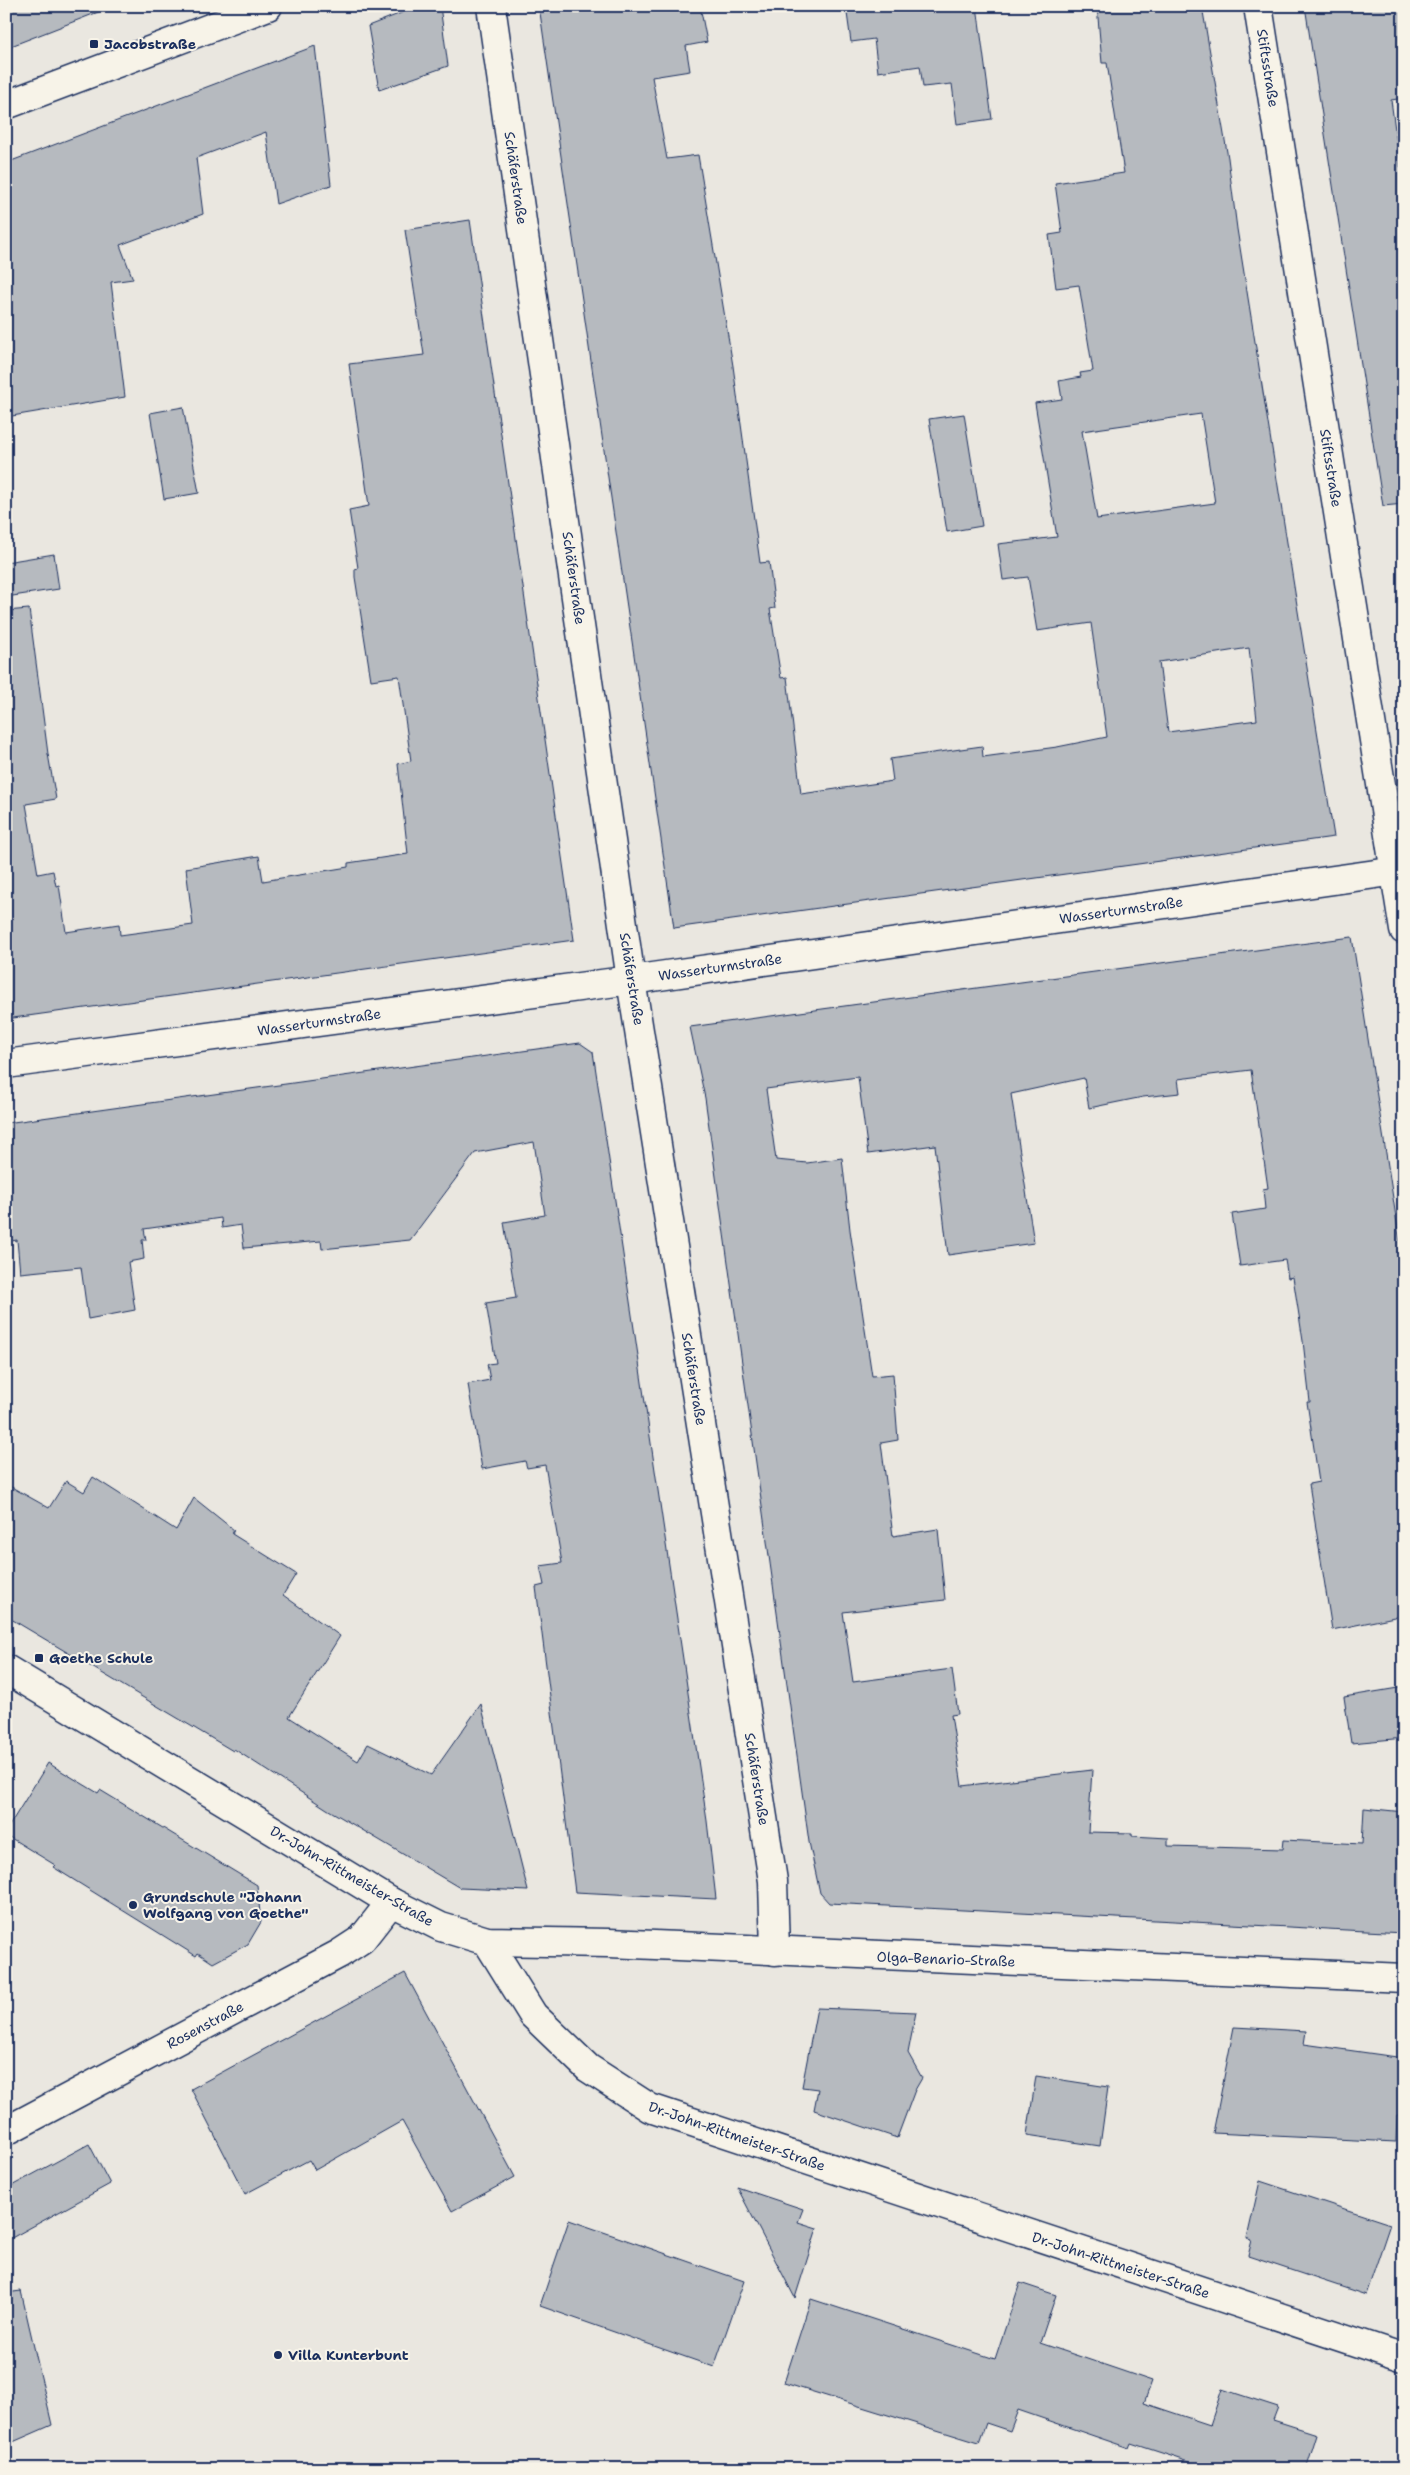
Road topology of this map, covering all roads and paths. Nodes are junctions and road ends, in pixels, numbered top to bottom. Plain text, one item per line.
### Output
1 (268, 6) edge
2 (491, 6) edge
3 (1258, 6) edge
4 (6, 106) edge
5 (1399, 871) edge
6 (1404, 930) edge
7 (631, 980) junction
8 (6, 1064) edge
9 (6, 1669) edge
10 (391, 1902) junction
11 (487, 1941) junction
12 (775, 1951) junction
13 (1404, 1978) edge
14 (6, 2131) edge
15 (1404, 2358) edge

1 - 4 street
2 - 7 street, Schäferstraße
3 - 5 street, Stiftsstraße
5 - 6 street, Stiftsstraße
5 - 7 street, Wasserturmstraße
7 - 8 street, Wasserturmstraße
7 - 12 street, Schäferstraße
9 - 10 street, Dr.-John-Rittmeister-Straße
10 - 11 street, Dr.-John-Rittmeister-Straße
10 - 14 street, Rosenstraße
11 - 12 street, Olga-Benario-Straße
11 - 15 street, Dr.-John-Rittmeister-Straße
12 - 13 street, Olga-Benario-Straße

